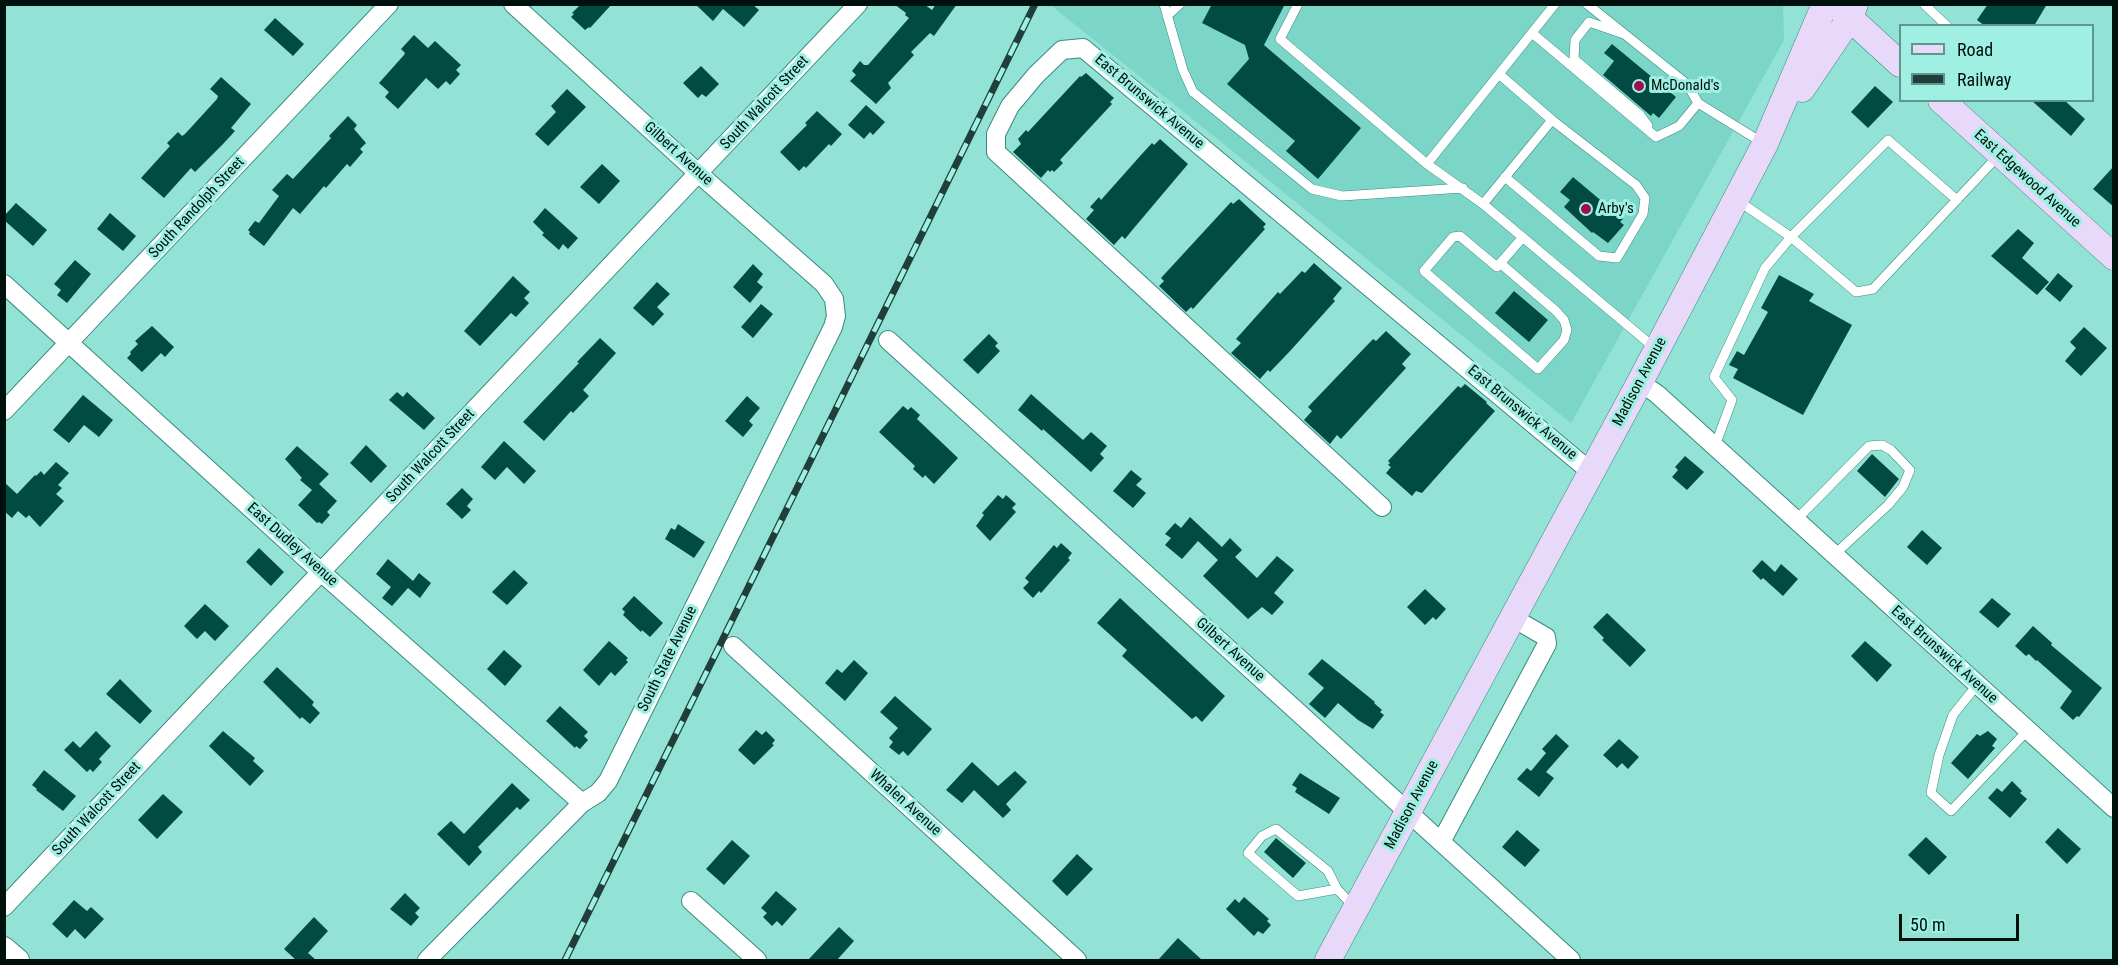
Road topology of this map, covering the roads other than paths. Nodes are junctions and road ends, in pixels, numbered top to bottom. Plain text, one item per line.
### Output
1 (389, 4) edge
2 (513, 4) edge
3 (858, 4) edge
4 (1164, 4) edge
5 (1180, 4) edge
6 (1298, 4) edge
7 (1587, 4) edge
8 (1826, 4) edge
9 (1924, 4) edge
10 (1554, 5) edge
11 (1847, 9) edge
12 (1167, 16) junction
13 (1945, 24) edge
14 (1532, 33) junction
15 (1624, 34) junction
16 (1899, 63) edge
17 (1499, 74) junction
18 (1698, 103) junction
19 (1952, 106) edge
20 (1552, 120) junction
21 (1656, 137) junction
22 (1765, 144) junction
23 (2000, 154) junction
24 (1427, 164) junction
25 (698, 173) junction
26 (1505, 177) junction
27 (1462, 188) junction
28 (1736, 199) junction
29 (1957, 200) junction
30 (1483, 204) junction
31 (1522, 237) junction
32 (1791, 237) junction
33 (2114, 257) edge
34 (1500, 263) junction
35 (4, 284) edge
36 (837, 307) joint
37 (888, 340) dead end
38 (69, 343) junction
39 (1657, 350) junction
40 (1640, 382) junction
41 (4, 411) edge
42 (1715, 446) junction
43 (1592, 472) junction
44 (1382, 507) dead end
45 (1796, 520) junction
46 (1834, 555) junction
47 (321, 572) junction
48 (1513, 618) junction
49 (733, 646) dead end
50 (1977, 685) junction
51 (2028, 730) junction
52 (582, 803) junction
53 (2114, 808) edge
54 (1408, 813) junction
55 (1441, 842) junction
56 (1337, 889) junction
57 (691, 901) dead end
58 (4, 907) edge
59 (1356, 909) junction
60 (4, 948) edge
61 (18, 960) edge
62 (427, 960) edge
63 (757, 960) edge
64 (1077, 960) edge
65 (1328, 960) edge
66 (1571, 960) edge

1 - 38 street, South Randolph Street
2 - 25 street, Gilbert Avenue
3 - 25 street, South Walcott Street
4 - 12 lane
5 - 12 lane
6 - 24 lane
7 - 15 lane
8 - 22 main road, Madison Avenue
9 - 13 lane
10 - 14 lane
11 - 16 main road
11 - 22 main road, Madison Avenue
12 - 27 lane
14 - 17 lane
14 - 21 lane
15 - 18 lane
15 - 21 lane
17 - 20 lane
17 - 24 lane
18 - 21 lane
18 - 22 lane
19 - 23 main road, East Edgewood Avenue
20 - 26 lane
20 - 26 lane
22 - 28 main road, Madison Avenue
23 - 29 lane
23 - 33 main road, East Edgewood Avenue
24 - 27 lane
25 - 36 street, Gilbert Avenue
25 - 47 street, South Walcott Street
26 - 30 lane
27 - 30 lane
28 - 32 lane
28 - 39 main road, Madison Avenue
29 - 32 lane
29 - 32 lane
30 - 31 lane
31 - 34 lane
31 - 39 lane
32 - 42 lane
34 - 34 lane
35 - 38 street, East Dudley Avenue
36 - 52 street, South State Avenue
37 - 54 street, Gilbert Avenue
38 - 41 street, South Randolph Street
38 - 47 street, East Dudley Avenue
39 - 40 main road, Madison Avenue
40 - 42 street, East Brunswick Avenue
40 - 43 main road, Madison Avenue
42 - 45 street, East Brunswick Avenue
43 - 44 street, East Brunswick Avenue
43 - 48 main road, Madison Avenue
45 - 46 street, East Brunswick Avenue
45 - 46 lane
46 - 50 street, East Brunswick Avenue
47 - 52 street, East Dudley Avenue
47 - 58 street, South Walcott Street
48 - 54 main road, Madison Avenue
48 - 55 street
49 - 64 street, Whalen Avenue
50 - 51 street, East Brunswick Avenue
50 - 51 lane
51 - 53 street, East Brunswick Avenue
52 - 62 street, South State Avenue
54 - 55 street, Gilbert Avenue
54 - 59 main road, Madison Avenue
55 - 66 street, Gilbert Avenue
56 - 56 lane
56 - 59 lane
57 - 63 street
59 - 65 main road, Madison Avenue
60 - 61 street

